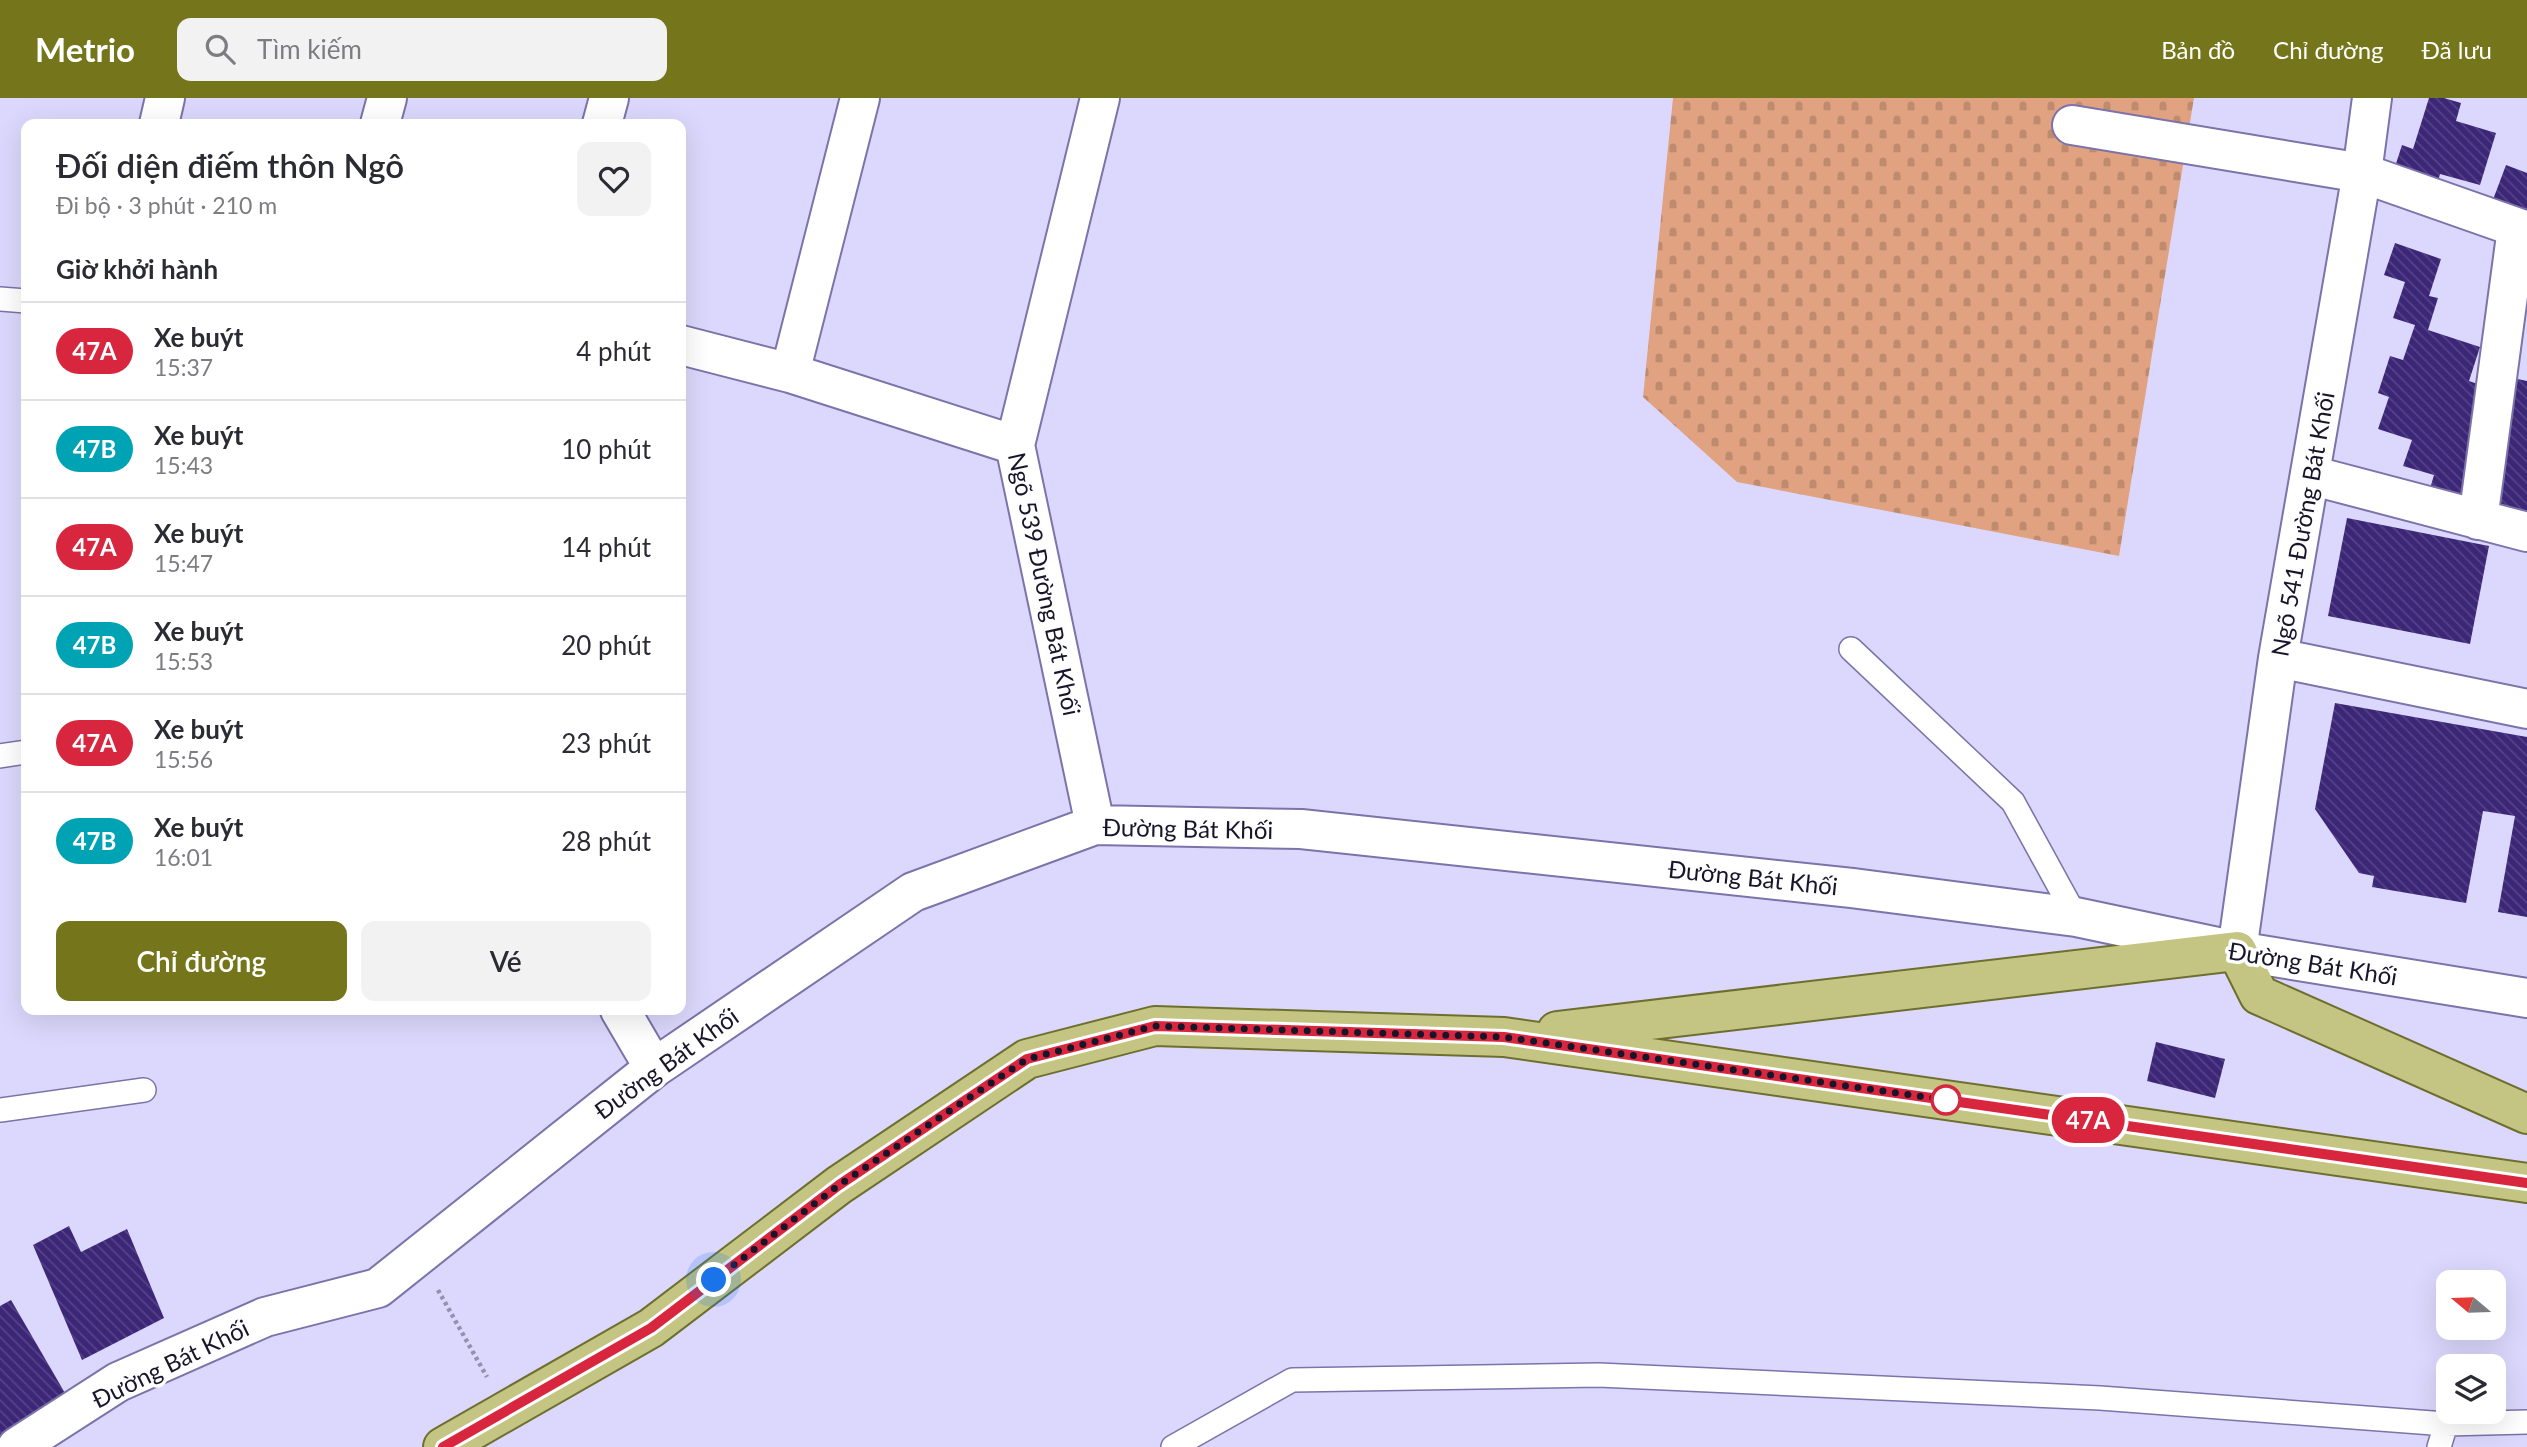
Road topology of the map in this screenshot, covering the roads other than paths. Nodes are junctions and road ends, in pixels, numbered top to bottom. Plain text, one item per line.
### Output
1 (165, 98) edge
2 (387, 98) edge
3 (609, 98) edge
4 (860, 98) edge
5 (1100, 98) edge
6 (2372, 98) edge
7 (160, 119) edge
8 (381, 119) edge
9 (603, 119) edge
10 (2072, 125) dead end
11 (2362, 173) junction
12 (2522, 230) edge
13 (0, 299) edge
14 (21, 301) edge
15 (686, 346) edge
16 (790, 373) junction
17 (1015, 445) junction
18 (2310, 475) junction
19 (2478, 520) junction
20 (2527, 532) edge
21 (1851, 649) dead end
22 (2278, 658) junction
23 (2527, 709) edge
24 (21, 753) edge
25 (0, 756) edge
26 (1095, 825) junction
27 (2076, 917) junction
28 (2237, 951) junction
29 (2527, 998) edge
30 (624, 1015) edge
31 (1504, 1037) junction
32 (654, 1068) junction
33 (145, 1090) dead end
34 (0, 1110) edge
35 (2527, 1114) edge
36 (2527, 1183) edge
37 (2527, 1422) edge
38 (2436, 1423) edge
39 (2506, 1423) edge
40 (2446, 1424) edge
41 (17, 1447) edge
42 (443, 1447) edge
43 (1174, 1447) edge
44 (2439, 1447) edge

1 - 7 street
2 - 8 street
3 - 9 street
4 - 16 street
5 - 17 street, Ngõ 539 Đường Bát Khối
6 - 11 street, Ngõ 541 Đường Bát Khối
10 - 11 street
11 - 12 street
11 - 18 street, Ngõ 541 Đường Bát Khối
12 - 19 street
13 - 14 lane
15 - 16 street
16 - 17 street
17 - 26 street, Ngõ 539 Đường Bát Khối
18 - 19 street
18 - 22 street, Ngõ 541 Đường Bát Khối
19 - 20 street
21 - 27 lane
22 - 23 street
22 - 28 street, Ngõ 541 Đường Bát Khối
24 - 25 lane
26 - 27 street, Đường Bát Khối
26 - 32 street, Đường Bát Khối
27 - 28 street, Đường Bát Khối
28 - 29 street, Đường Bát Khối
28 - 31 main road
28 - 35 main road
30 - 32 street
31 - 36 main road
31 - 42 main road
32 - 41 street, Đường Bát Khối
33 - 34 lane
37 - 39 lane
38 - 43 lane
40 - 44 lane

